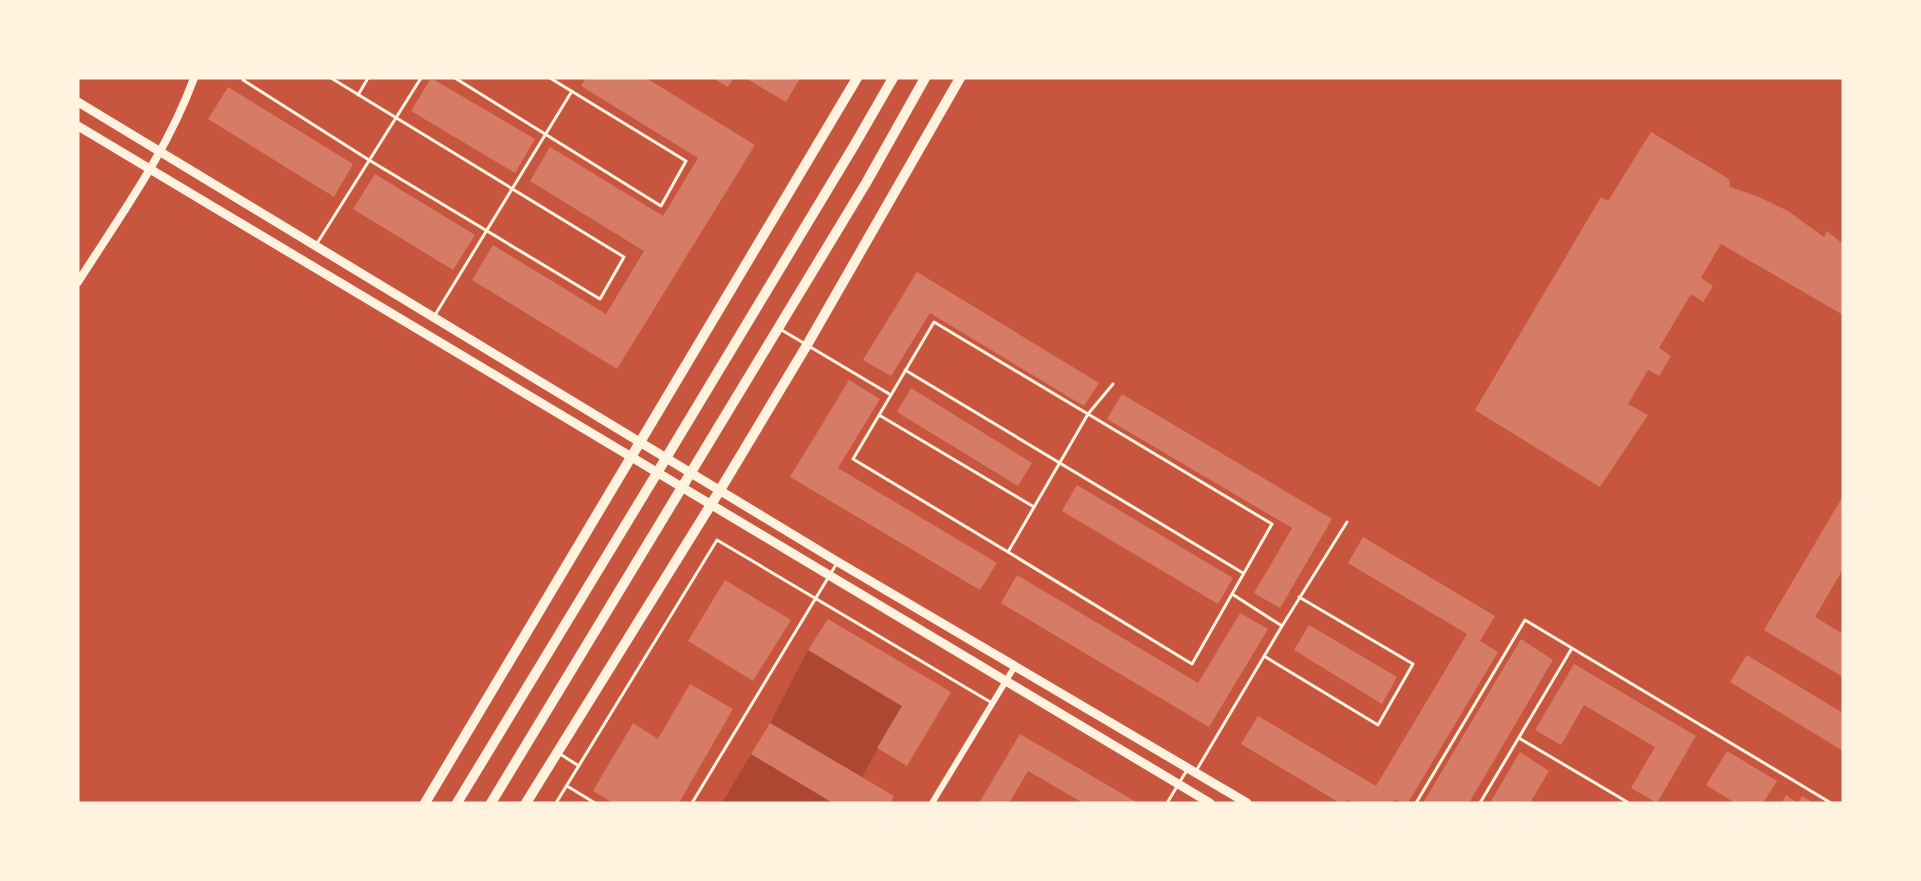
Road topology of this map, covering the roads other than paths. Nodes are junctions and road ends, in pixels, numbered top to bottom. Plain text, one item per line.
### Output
1 (194, 78) edge
2 (244, 78) edge
3 (332, 78) edge
4 (368, 78) edge
5 (421, 78) edge
6 (455, 78) edge
7 (550, 78) edge
8 (857, 78) edge
9 (893, 78) edge
10 (925, 78) edge
11 (960, 78) edge
12 (572, 91) junction
13 (358, 95) junction
14 (78, 102) edge
15 (396, 118) junction
16 (78, 126) edge
17 (546, 134) junction
18 (160, 152) junction
19 (369, 160) junction
20 (150, 169) junction
21 (512, 190) junction
22 (486, 231) junction
23 (315, 246) junction
24 (78, 282) edge
25 (432, 318) junction
26 (778, 328) junction
27 (807, 345) junction
28 (905, 370) junction
29 (1113, 384) dead end
30 (891, 394) junction
31 (1088, 414) junction
32 (879, 415) junction
33 (640, 443) junction
34 (632, 457) junction
35 (666, 459) junction
36 (1060, 462) junction
37 (657, 473) junction
38 (690, 473) junction
39 (682, 488) junction
40 (720, 490) junction
41 (710, 504) junction
42 (1034, 507) junction
43 (1347, 522) dead end
44 (1008, 552) junction
45 (838, 562) junction
46 (1244, 573) junction
47 (830, 576) junction
48 (1232, 594) junction
49 (816, 597) junction
50 (1299, 597) junction
51 (1282, 626) junction
52 (1572, 648) junction
53 (1264, 656) junction
54 (1015, 666) junction
55 (1006, 681) junction
56 (993, 704) junction
57 (1519, 738) junction
58 (557, 753) junction
59 (579, 766) junction
60 (1191, 770) junction
61 (1178, 784) junction
62 (567, 786) junction
63 (425, 803) edge
64 (457, 803) edge
65 (491, 803) edge
66 (526, 803) edge
67 (556, 803) edge
68 (596, 803) edge
69 (692, 803) edge
70 (932, 803) edge
71 (1167, 803) edge
72 (1210, 803) edge
73 (1247, 803) edge
74 (1416, 803) edge
75 (1480, 803) edge
76 (1629, 803) edge
77 (1831, 803) edge

1 - 18 street
2 - 19 lane
3 - 13 lane
4 - 13 lane
5 - 15 lane
6 - 17 lane
7 - 12 lane
8 - 33 main road
9 - 35 main road
10 - 26 main road
11 - 27 main road
12 - 17 lane
12 - 17 lane
13 - 15 lane
14 - 18 main road
15 - 19 lane
15 - 21 lane
16 - 20 main road
17 - 21 lane
18 - 20 street
18 - 23 main road
19 - 22 lane
19 - 23 lane
20 - 24 street
20 - 34 main road
21 - 22 lane
21 - 22 lane
22 - 25 lane
23 - 25 main road
25 - 33 main road
26 - 27 lane
26 - 38 main road
27 - 30 lane
27 - 40 main road
28 - 30 lane
28 - 31 lane
28 - 36 lane
29 - 31 lane
30 - 32 lane
31 - 36 lane
31 - 46 lane
32 - 42 lane
32 - 44 lane
33 - 34 main road
33 - 35 main road
34 - 37 main road
34 - 63 main road
35 - 37 main road
35 - 38 main road
36 - 42 lane
36 - 46 lane
37 - 39 main road
37 - 64 main road
38 - 39 main road
38 - 40 main road
39 - 41 main road
39 - 65 main road
40 - 41 main road
40 - 45 main road
41 - 47 main road
41 - 58 main road
42 - 44 lane
43 - 50 lane
44 - 48 lane
45 - 47 lane
45 - 54 main road
46 - 48 lane
47 - 49 lane
47 - 55 main road
48 - 51 lane
49 - 56 lane
49 - 59 lane
49 - 69 lane
50 - 51 lane
50 - 53 lane
51 - 53 lane
52 - 57 lane
52 - 74 lane
52 - 77 lane
53 - 60 lane
54 - 55 street
54 - 60 main road
55 - 56 street
55 - 61 main road
56 - 70 street
57 - 75 lane
57 - 76 lane
58 - 59 lane
58 - 66 main road
59 - 62 lane
60 - 61 lane
60 - 73 main road
61 - 71 lane
61 - 72 main road
62 - 67 lane
62 - 68 lane

